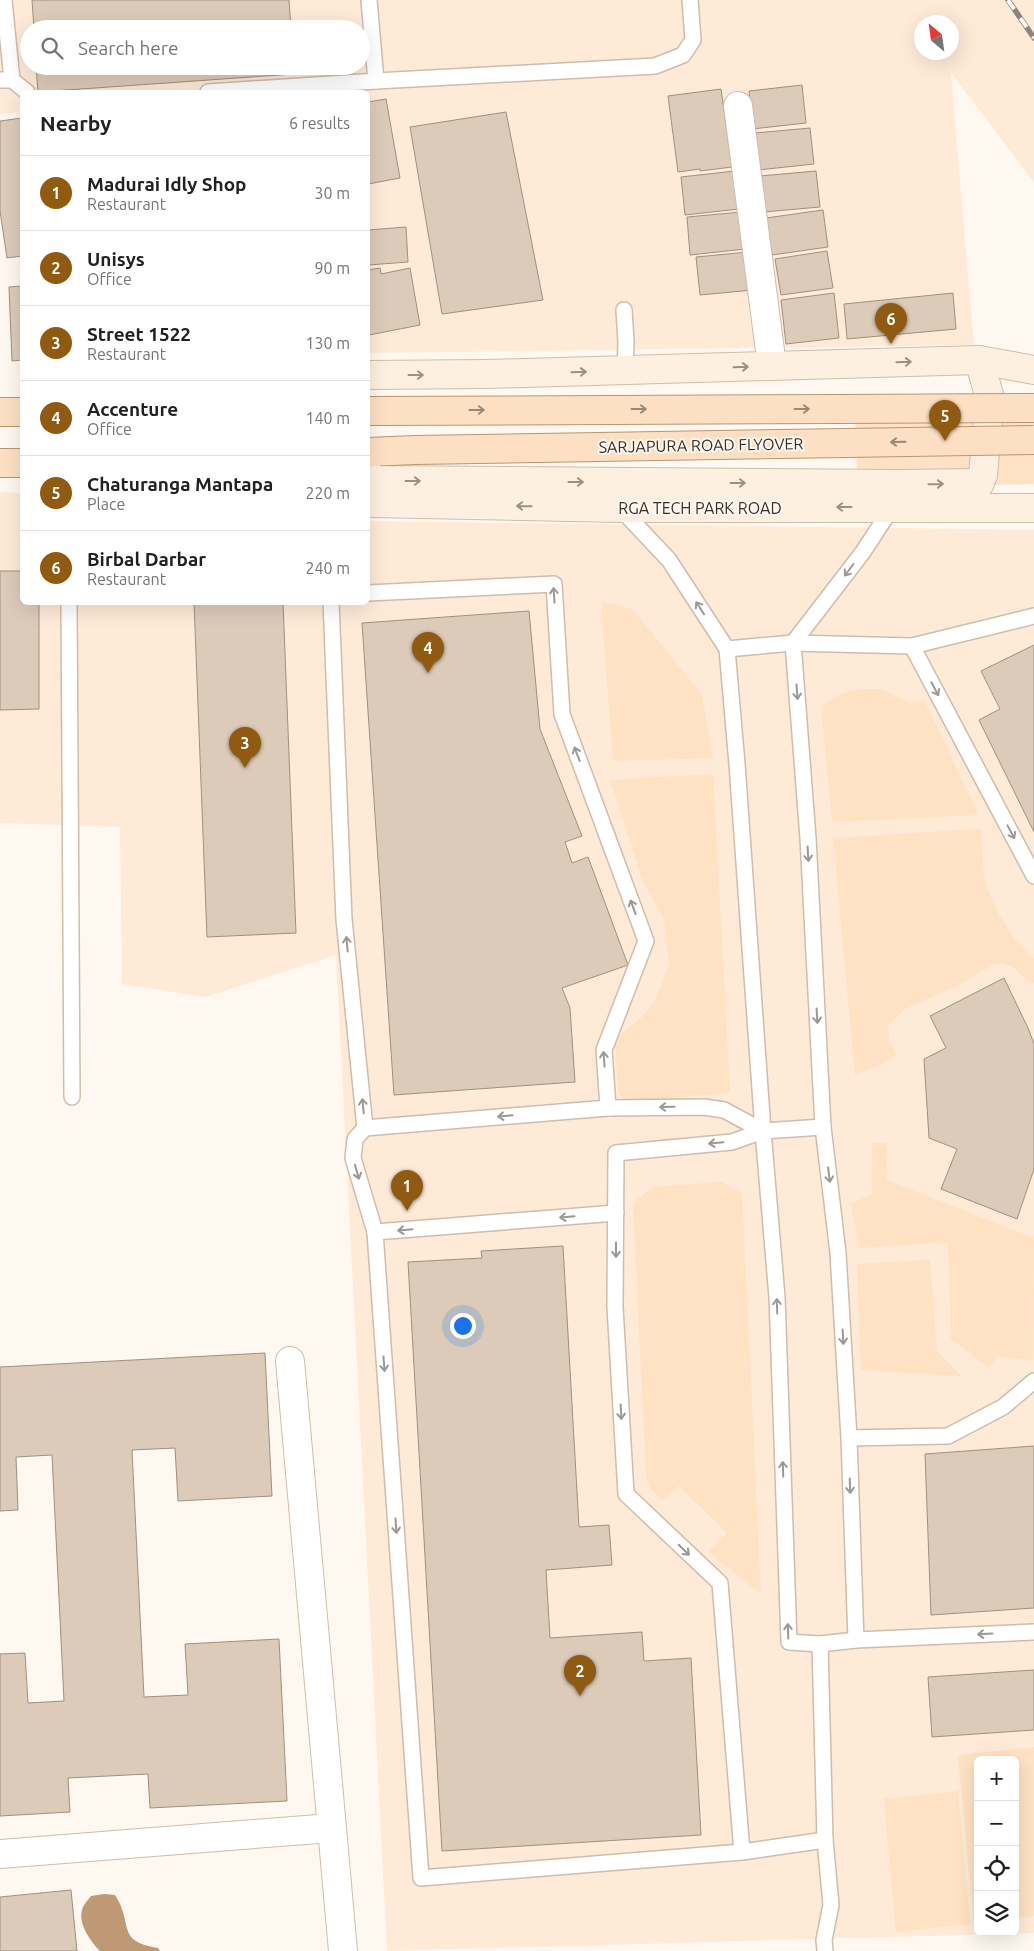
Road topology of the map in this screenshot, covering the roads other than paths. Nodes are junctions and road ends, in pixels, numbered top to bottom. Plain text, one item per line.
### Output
1 (4, 0) edge
2 (369, 0) edge
3 (690, 0) edge
4 (6, 80) edge
5 (376, 81) junction
6 (24, 90) edge
7 (239, 90) edge
8 (738, 106) dead end
9 (624, 310) dead end
10 (979, 360) junction
11 (772, 366) junction
12 (624, 370) junction
13 (1034, 370) edge
14 (370, 375) edge
15 (1034, 408) edge
16 (370, 411) edge
17 (0, 412) edge
18 (20, 412) edge
19 (1034, 440) edge
20 (370, 452) edge
21 (0, 463) edge
22 (20, 463) edge
23 (370, 475) edge
24 (980, 483) junction
25 (619, 495) junction
26 (896, 496) junction
27 (370, 502) edge
28 (965, 508) junction
29 (1034, 508) edge
30 (370, 593) edge
31 (68, 605) edge
32 (331, 605) edge
33 (1034, 616) edge
34 (793, 643) junction
35 (912, 646) junction
36 (727, 649) junction
37 (1034, 876) edge
38 (72, 1098) dead end
39 (608, 1108) junction
40 (823, 1126) junction
41 (365, 1128) junction
42 (763, 1131) junction
43 (616, 1213) junction
44 (374, 1232) junction
45 (290, 1361) dead end
46 (1034, 1381) edge
47 (848, 1438) junction
48 (1034, 1632) edge
49 (856, 1640) junction
50 (820, 1644) junction
51 (331, 1828) junction
52 (825, 1840) junction
53 (742, 1852) junction
54 (0, 1854) edge
55 (343, 1951) edge
56 (825, 1951) edge

1 - 4 lane
2 - 5 lane
3 - 5 lane
4 - 6 lane
5 - 7 lane
8 - 11 street
9 - 12 lane
11 -> 10 street
10 - 13 street
10 - 24 street
12 -> 11 street
14 -> 12 street
16 -> 15 main road, bridge
17 - 18 main road
19 -> 20 main road, SARJAPURA ROAD FLYOVER, bridge
21 - 22 main road
23 -> 25 street
26 -> 24 street
24 - 28 street
25 - 26 street, RGA TECH PARK ROAD
25 -> 27 street, RGA TECH PARK ROAD
36 -> 25 lane
26 - 28 street, RGA TECH PARK ROAD
26 -> 34 lane
28 - 29 street, RGA TECH PARK ROAD
39 -> 30 lane
31 - 38 lane
41 -> 32 lane
33 - 35 lane
34 - 35 lane
34 - 36 lane
34 -> 40 lane
35 -> 37 lane
36 - 42 lane
39 -> 41 lane
42 -> 39 lane
40 - 42 lane
40 -> 47 lane
41 -> 44 lane
42 -> 43 lane
50 -> 42 lane
43 -> 44 lane
43 -> 53 lane
44 -> 53 lane
45 - 51 street
46 - 47 lane
47 -> 49 lane
48 -> 49 lane
49 - 50 lane
50 - 52 lane
51 - 54 street
51 - 55 street
52 - 53 lane
52 - 56 lane

